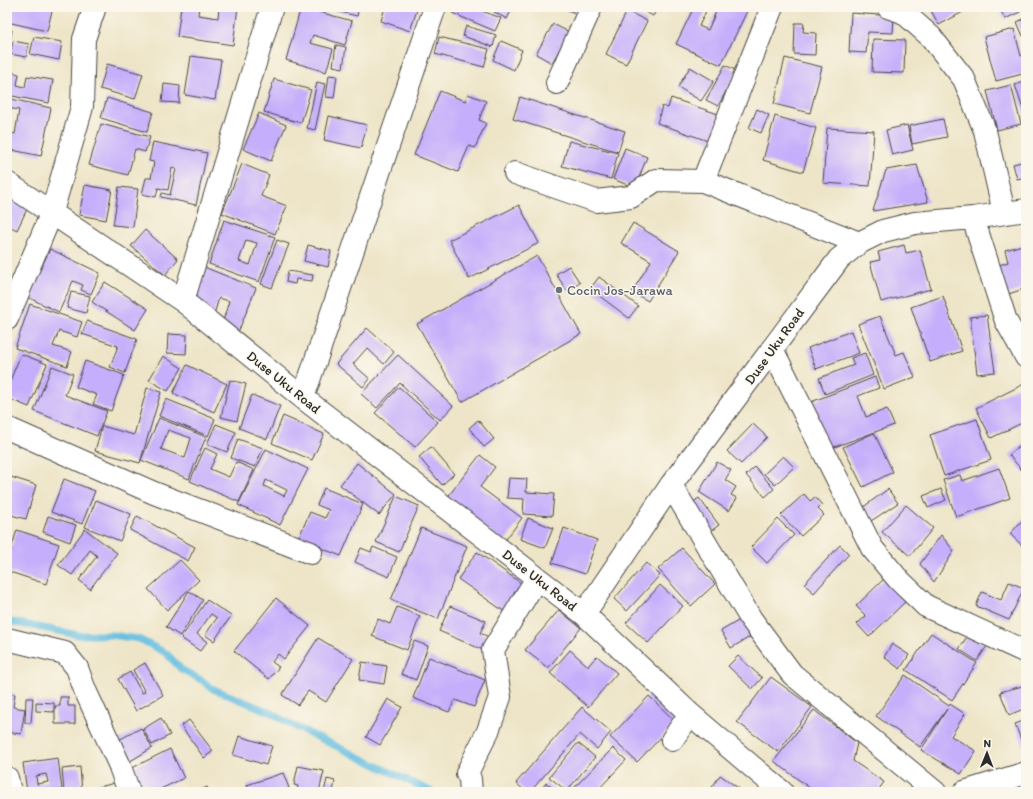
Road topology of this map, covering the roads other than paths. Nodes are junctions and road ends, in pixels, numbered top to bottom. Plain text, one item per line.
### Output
1 (95, 7) edge
2 (272, 7) edge
3 (435, 7) edge
4 (591, 7) edge
5 (772, 7) edge
6 (899, 9) edge
7 (558, 83) dead end
8 (515, 173) dead end
9 (703, 181) junction
10 (7, 183) edge
11 (1026, 210) edge
12 (52, 212) junction
13 (1004, 212) junction
14 (973, 218) junction
15 (859, 243) junction
16 (183, 302) junction
17 (7, 319) edge
18 (772, 349) junction
19 (1026, 357) edge
20 (303, 398) junction
21 (7, 428) edge
22 (671, 485) junction
23 (311, 552) dead end
24 (537, 578) junction
25 (584, 614) junction
26 (7, 638) edge
27 (1026, 652) edge
28 (690, 714) junction
29 (672, 740) dead end
30 (1026, 773) edge
31 (7, 778) edge
32 (10, 792) edge
33 (129, 792) edge
34 (471, 792) edge
35 (782, 792) edge
36 (935, 792) edge
37 (964, 792) edge

1 - 12 street
2 - 16 street
3 - 20 street
4 - 7 street
5 - 9 street
6 - 13 street
8 - 9 street
9 - 15 street
10 - 12 street, Duse Uku Road
11 - 13 street, Duse Uku Road
12 - 16 street, Duse Uku Road
12 - 17 street
13 - 14 street, Duse Uku Road
14 - 15 street, Duse Uku Road
14 - 19 street
15 - 18 street, Duse Uku Road
16 - 20 street, Duse Uku Road
18 - 22 street, Duse Uku Road
18 - 27 street
20 - 24 street, Duse Uku Road
21 - 23 street
22 - 25 street, Duse Uku Road
22 - 36 street
24 - 25 street, Duse Uku Road
24 - 34 street
25 - 28 street
26 - 33 street
28 - 29 street
28 - 35 street
30 - 37 street
31 - 32 street

